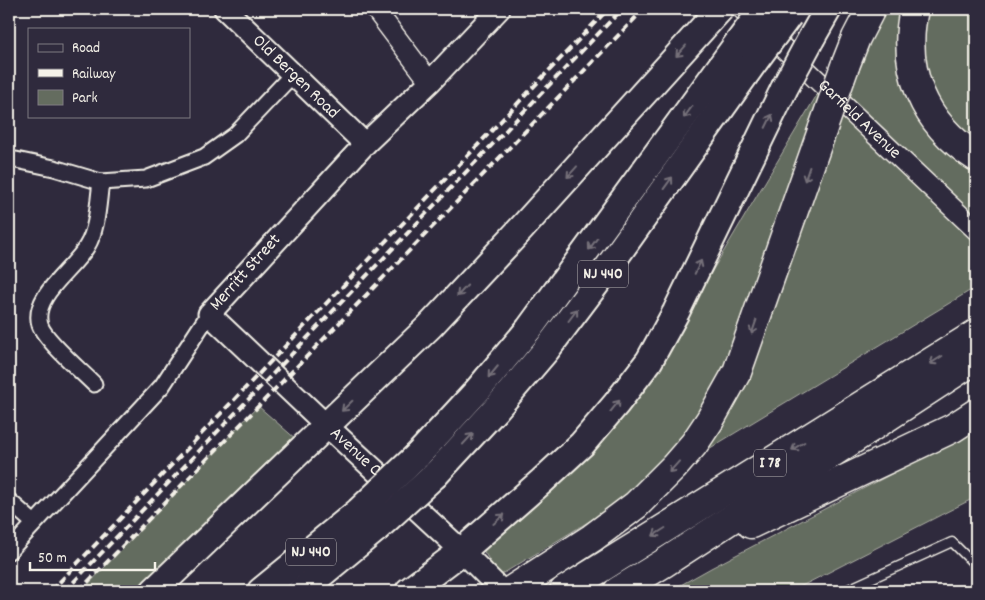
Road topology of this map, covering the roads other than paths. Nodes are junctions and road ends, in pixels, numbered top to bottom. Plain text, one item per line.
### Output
1 (225, 9) edge
2 (375, 9) edge
3 (499, 9) edge
4 (742, 9) edge
5 (763, 9) edge
6 (828, 9) edge
7 (871, 9) edge
8 (914, 9) edge
9 (717, 12) edge
10 (791, 12) edge
11 (746, 52) junction
12 (293, 74) junction
13 (430, 82) junction
14 (365, 144) junction
15 (976, 156) edge
16 (9, 161) edge
17 (100, 182) junction
18 (976, 230) edge
19 (209, 314) junction
20 (976, 334) edge
21 (976, 359) edge
22 (94, 384) dead end
23 (976, 413) edge
24 (327, 426) junction
25 (9, 501) edge
26 (368, 520) junction
27 (34, 523) junction
28 (9, 551) edge
29 (462, 551) junction
30 (664, 563) junction
31 (976, 566) edge
32 (154, 591) edge
33 (261, 591) edge
34 (301, 591) edge
35 (409, 591) edge
36 (502, 591) edge
37 (510, 591) edge
38 (564, 591) edge
39 (618, 591) edge
40 (844, 591) edge

1 - 12 main road, Old Bergen Road
2 - 13 street
3 - 13 main road, Merritt Street
4 - 18 street, Garfield Avenue
5 - 11 highway, NJ 440, bridge
29 -> 6 highway, bridge
7 -> 37 highway, bridge
8 - 15 highway
9 -> 24 highway
10 - 11 highway, NJ 440, bridge
11 -> 26 highway, NJ 440, bridge
26 -> 11 highway, NJ 440, bridge
12 - 14 main road, Old Bergen Road
12 - 17 street
13 - 14 main road, Merritt Street
14 - 19 main road, Merritt Street
16 - 17 street
17 - 22 street
19 - 24 main road, Avenue C
19 - 27 street, Merritt Street
20 -> 38 highway, I 78
21 - 30 highway, I 78
23 - 30 highway
24 - 29 main road, Avenue C
24 - 32 highway
25 - 27 street
26 - 33 highway, NJ 440
26 - 34 highway, NJ 440
27 - 28 street, Merritt Street
29 - 35 highway
29 - 36 main road, Avenue C
30 - 39 highway, I 78
31 - 40 lane

